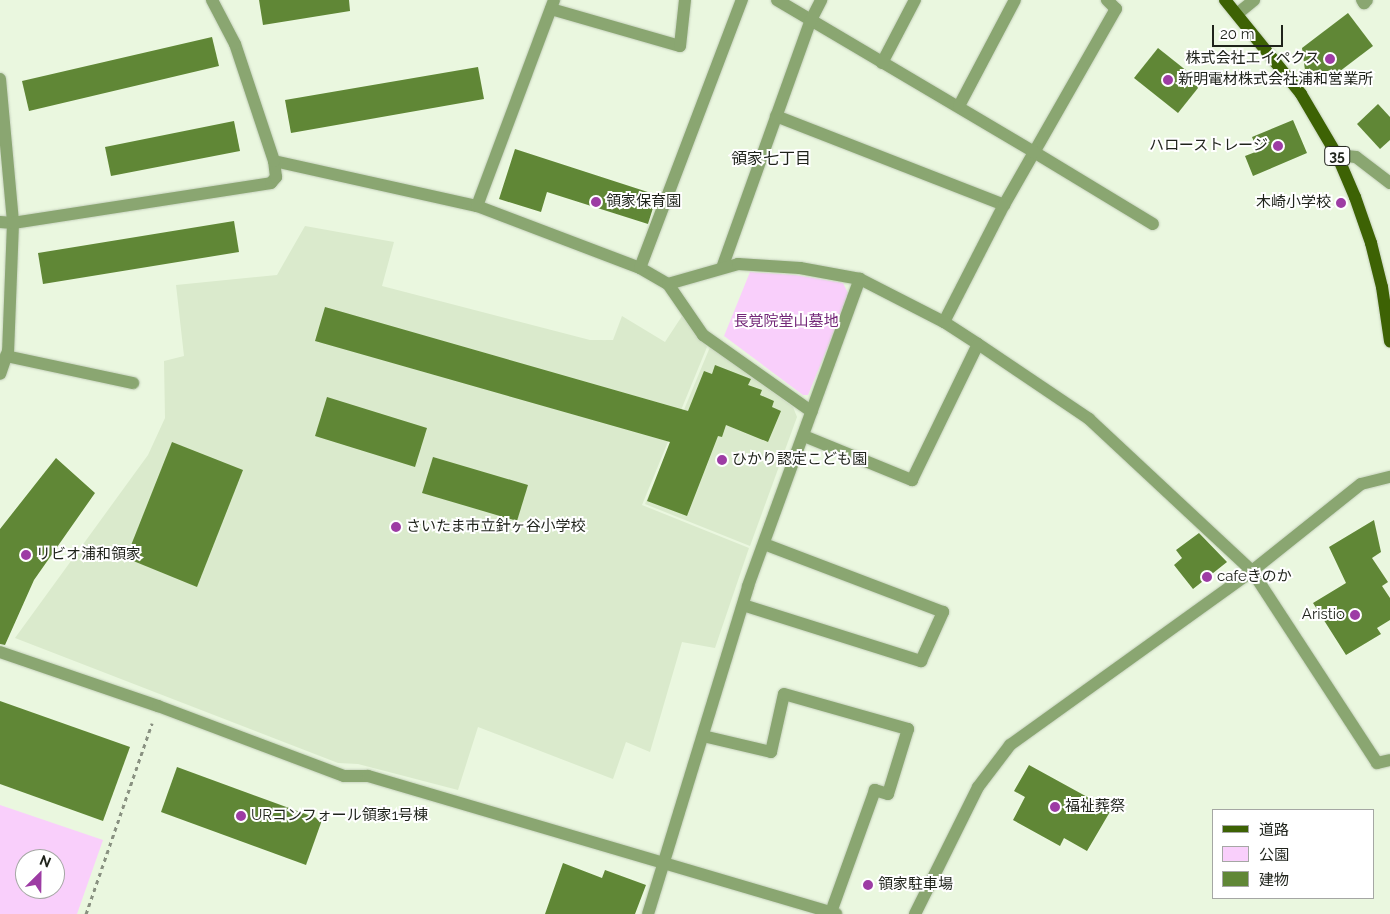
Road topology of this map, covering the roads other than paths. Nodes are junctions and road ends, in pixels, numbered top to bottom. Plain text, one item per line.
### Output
1 (212, 0) edge
2 (685, 0) edge
3 (742, 0) edge
4 (777, 0) edge
5 (820, 0) edge
6 (915, 0) edge
7 (1015, 0) edge
8 (1107, 0) edge
9 (1225, 0) edge
10 (1254, 0) edge
11 (1362, 0) edge
12 (1367, 0) edge
13 (552, 5) edge
14 (1237, 14) junction
15 (810, 22) junction
16 (882, 63) junction
17 (0, 79) edge
18 (959, 106) junction
19 (776, 116) junction
20 (1034, 152) junction
21 (1336, 155) junction
22 (274, 162) junction
23 (1390, 182) edge
24 (1004, 205) junction
25 (477, 206) junction
26 (6, 223) edge
27 (1154, 224) dead end
28 (640, 268) junction
29 (722, 268) junction
30 (860, 279) junction
31 (668, 284) junction
32 (944, 322) junction
33 (1390, 341) edge
34 (978, 344) junction
35 (5, 353) edge
36 (0, 374) edge
37 (133, 383) dead end
38 (812, 412) junction
39 (804, 436) junction
40 (1390, 477) edge
41 (764, 544) junction
42 (1252, 571) junction
43 (742, 605) junction
44 (0, 652) edge
45 (703, 736) junction
46 (1390, 760) edge
47 (664, 863) junction
48 (834, 913) edge
49 (648, 914) edge
50 (914, 914) edge

1 - 22 street
2 - 13 street
3 - 28 street
4 - 15 street
5 - 15 street
6 - 16 street
7 - 18 street
8 - 20 street
9 - 14 main road, 35
10 - 14 street
11 - 12 street
13 - 25 street
14 - 21 main road, 35
15 - 16 street
15 - 19 street
16 - 18 street
17 - 26 street
18 - 20 street
19 - 24 street
19 - 29 street
20 - 24 street
20 - 27 street
21 - 23 street
21 - 33 main road, 35
22 - 25 street
22 - 26 street
24 - 32 street
25 - 28 street
26 - 35 street
28 - 31 street
29 - 30 street
29 - 31 street
30 - 32 street
30 - 38 street
31 - 38 street
32 - 34 street
34 - 39 street
34 - 42 street
35 - 36 street
35 - 37 street
38 - 39 street
39 - 41 street
40 - 42 street
41 - 43 street
41 - 43 street
42 - 46 street
42 - 50 street
43 - 45 street
44 - 47 street
45 - 47 street
45 - 48 street
47 - 48 street
47 - 49 street

